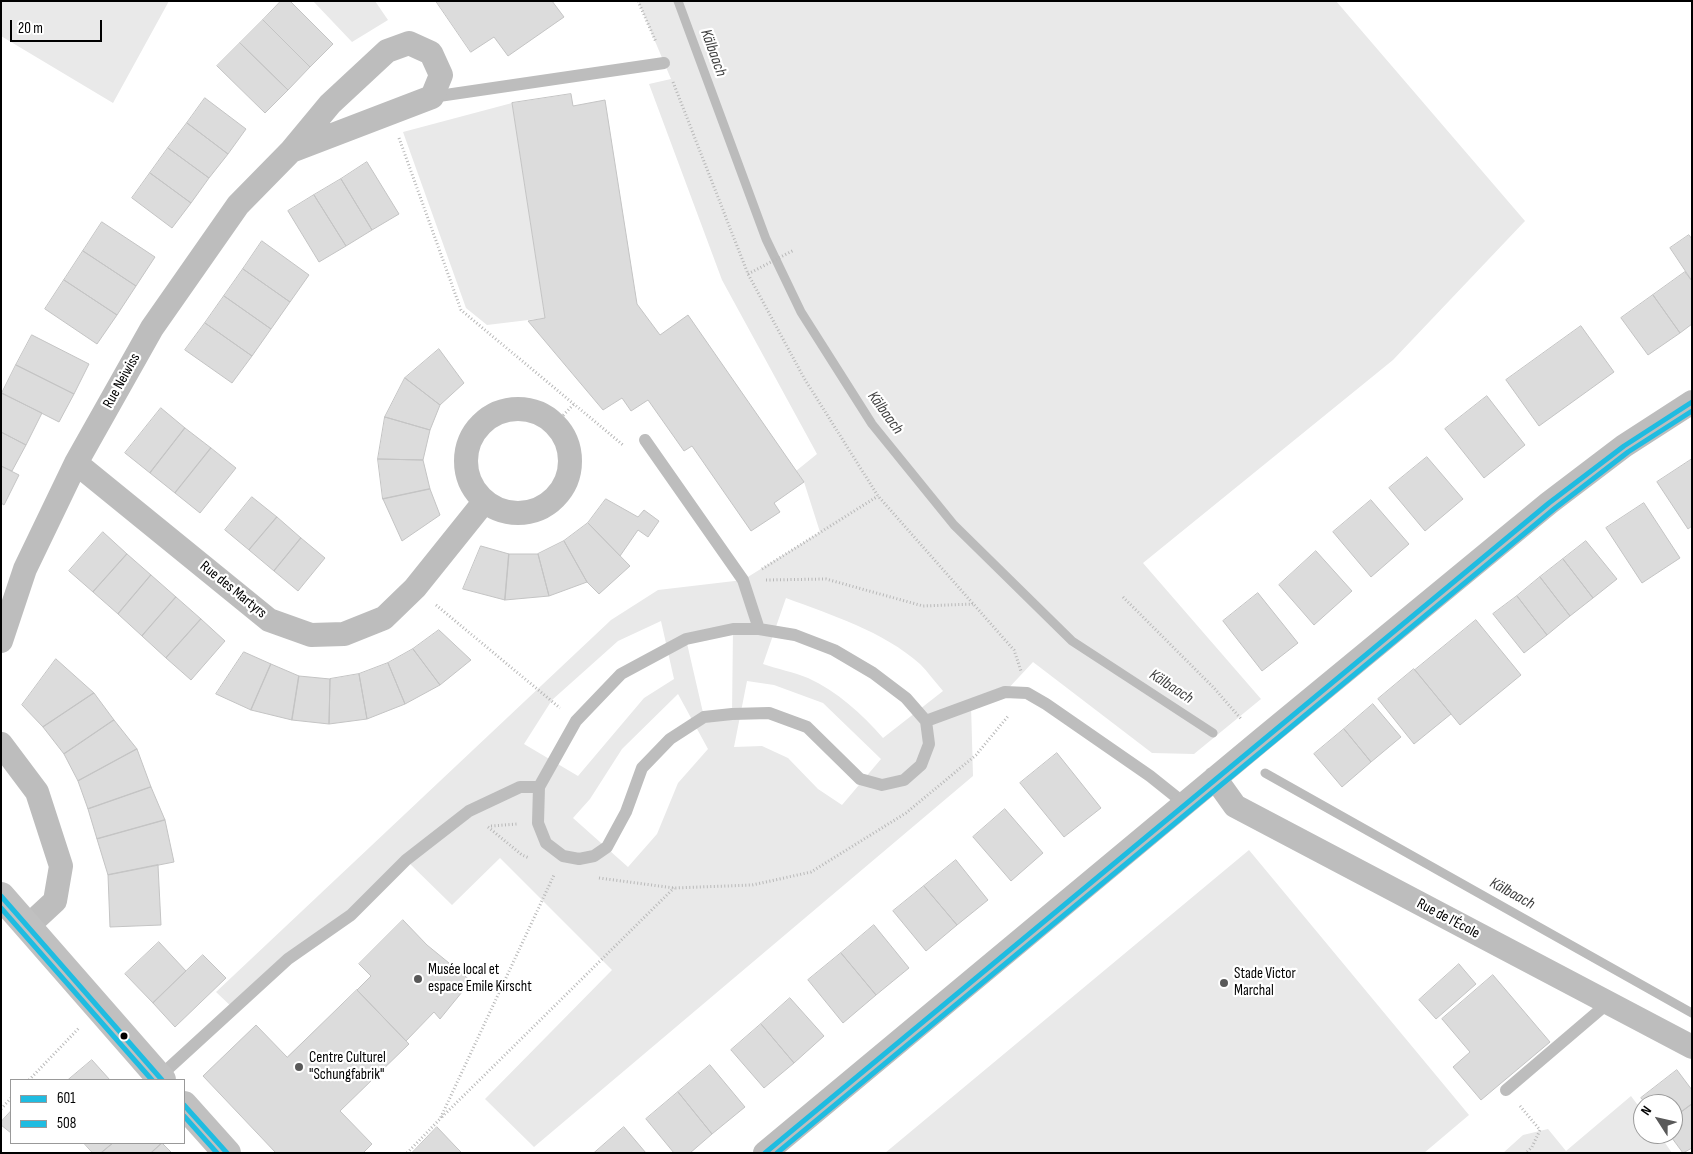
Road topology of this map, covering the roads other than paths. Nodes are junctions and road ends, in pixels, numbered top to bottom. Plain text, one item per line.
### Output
1 (664, 63) road end
2 (432, 97) junction
3 (291, 151) junction
4 (1692, 402) edge
5 (645, 440) road end
6 (76, 463) junction
7 (484, 502) junction
8 (759, 629) junction
9 (1, 641) edge
10 (926, 722) junction
11 (1, 744) edge
12 (1215, 778) junction
13 (539, 787) junction
14 (1185, 804) junction
15 (1, 896) edge
16 (28, 926) junction
17 (1608, 1003) junction
18 (1692, 1047) edge
19 (160, 1079) edge
20 (1506, 1090) road end
21 (185, 1107) edge
22 (227, 1153) edge
23 (765, 1153) edge

1 - 2 lane
2 - 3 street, Rue Neiwiss
2 - 3 street, Rue Neiwiss
3 - 6 street, Rue Neiwiss
4 - 12 street
5 - 8 lane
6 - 7 street, Rue des Martyrs
6 - 9 street, Rue Neiwiss
7 - 7 street
8 - 10 lane
8 - 13 lane
10 - 13 lane
10 - 14 lane
11 - 16 street
12 - 14 street
12 - 17 street, Rue de l'École
13 - 19 lane
14 - 23 street
15 - 16 main road
16 - 19 main road
17 - 18 street, Rue de l'École
17 - 20 lane
21 - 22 main road

